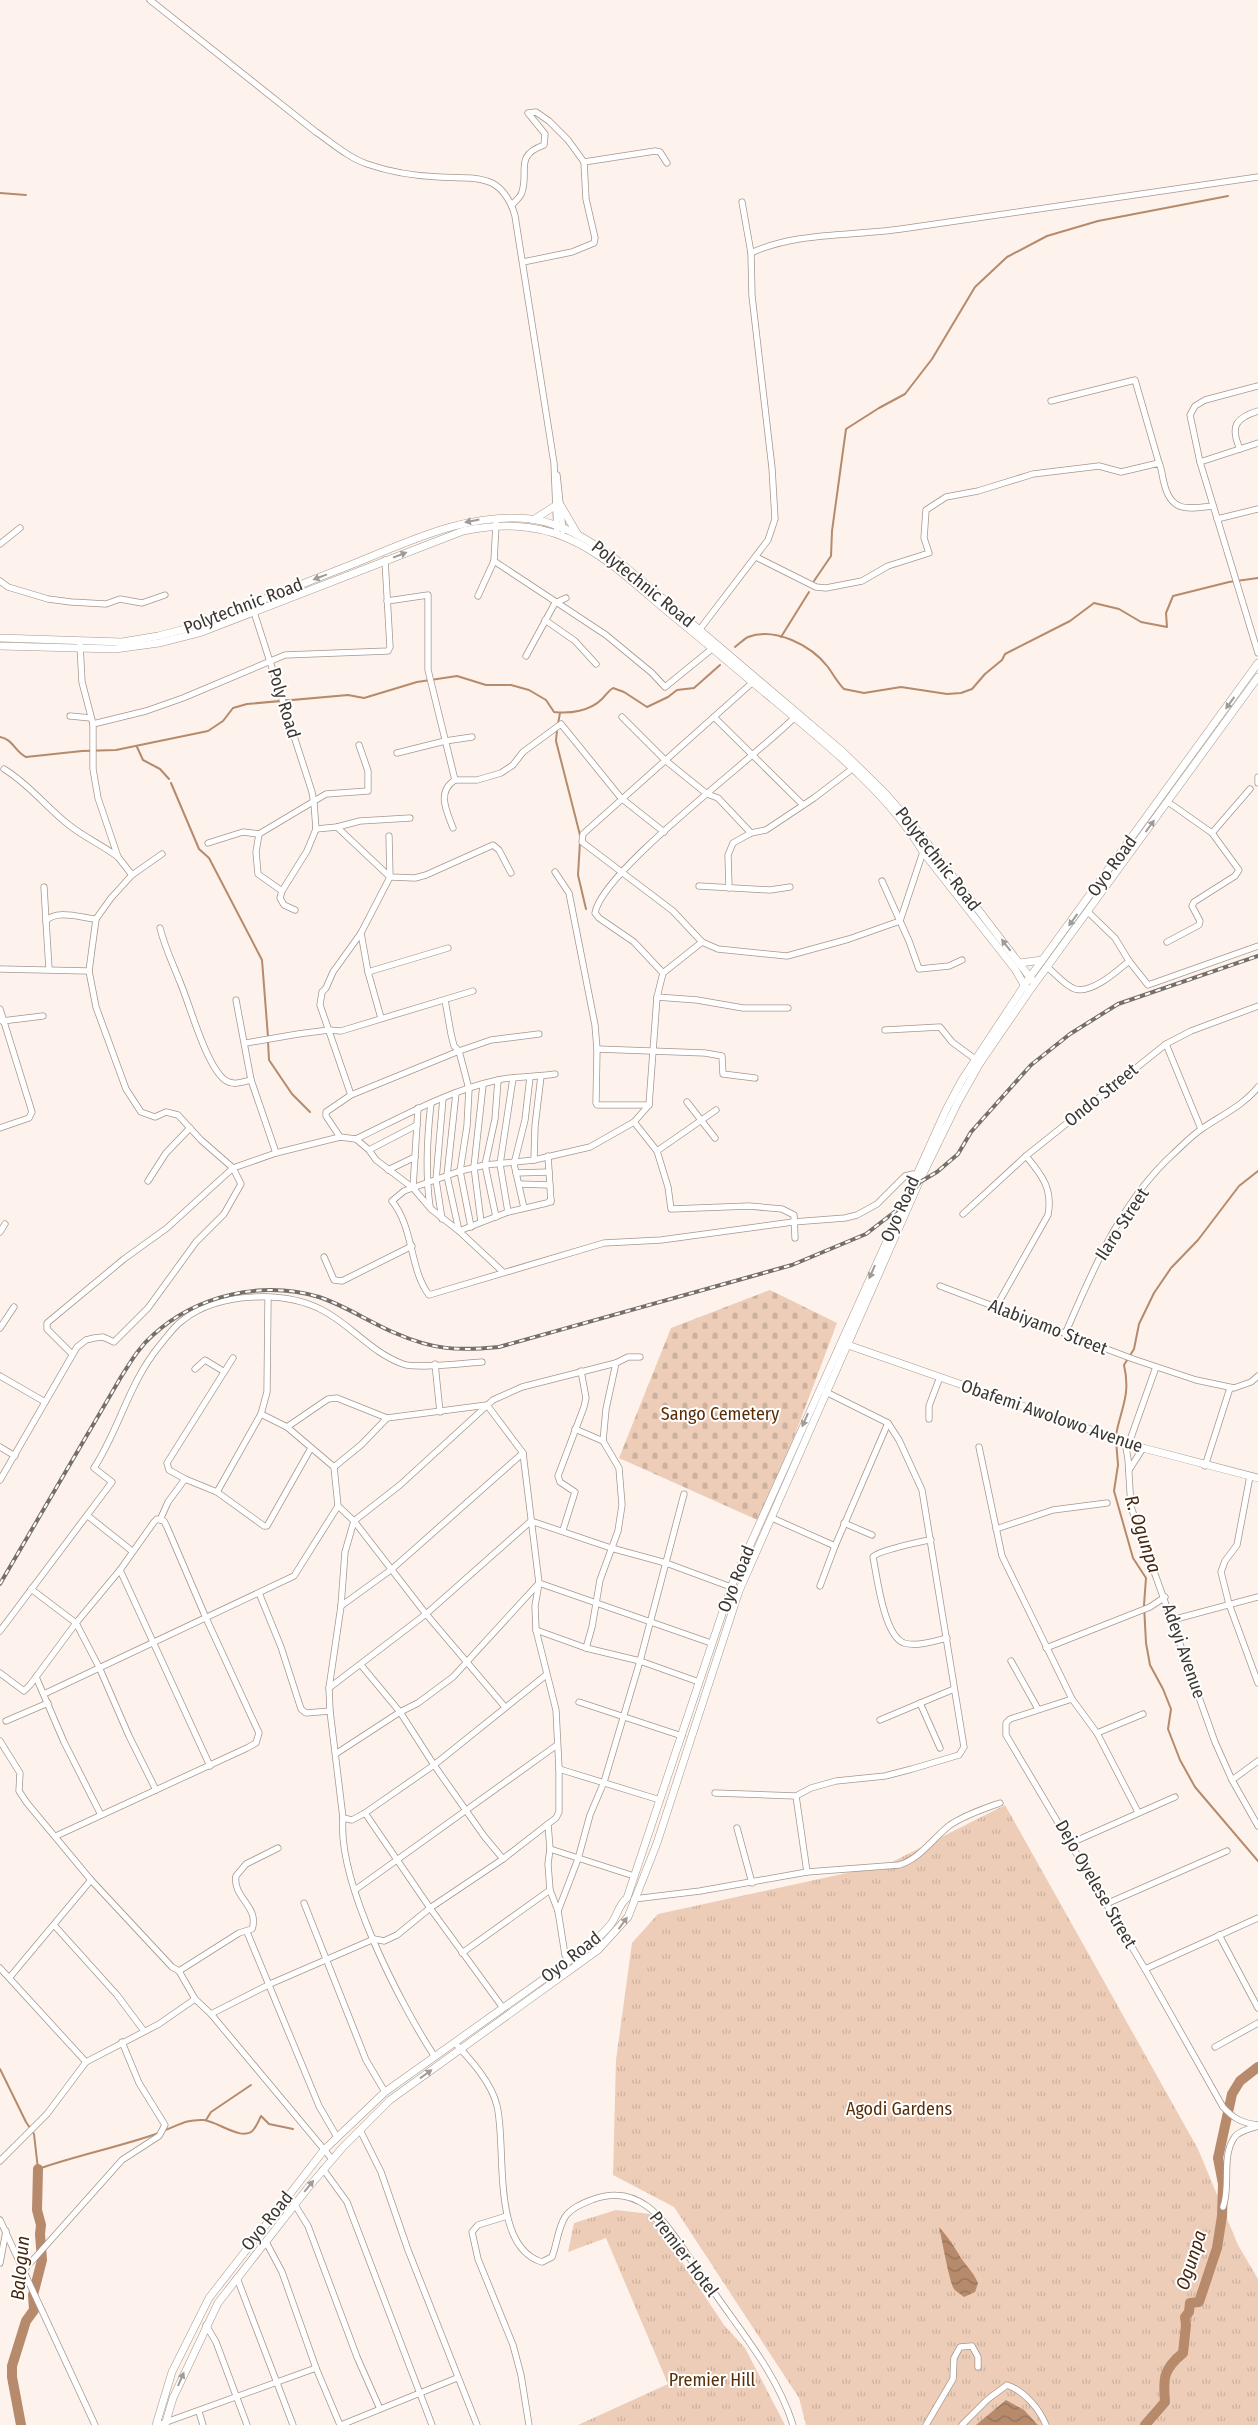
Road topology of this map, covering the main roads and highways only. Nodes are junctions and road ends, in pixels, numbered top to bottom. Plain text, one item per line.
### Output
1 (533, 520) junction
2 (496, 521) junction
3 (560, 531) junction
4 (578, 535) junction
5 (356, 563) junction
6 (359, 570) junction
7 (253, 607) junction
8 (0, 638) edge
9 (707, 639) junction
10 (80, 645) junction
11 (0, 646) edge
12 (1258, 664) edge
13 (1258, 678) edge
14 (797, 715) junction
15 (1171, 783) junction
16 (1178, 788) junction
17 (982, 920) junction
18 (1043, 960) junction
19 (1020, 963) junction
20 (1030, 977) junction
21 (1035, 984) junction
22 (1024, 986) junction
23 (1028, 993) junction
24 (919, 1176) junction
25 (840, 1342) junction
26 (848, 1345) junction
27 (1254, 1477) edge
28 (675, 1756) junction
29 (683, 1758) junction
30 (458, 2046) junction
31 (161, 2424) edge

1 - 2 main road, Polytechnic Road
1 - 3 main road, Polytechnic Road
1 - 4 main road
2 - 3 main road, Polytechnic Road
2 -> 5 main road, Polytechnic Road
6 -> 2 main road, Polytechnic Road
3 - 4 main road, Polytechnic Road
3 - 9 main road, Polytechnic Road
4 - 9 main road, Polytechnic Road
5 - 6 main road
5 -> 7 main road, Polytechnic Road
6 - 7 main road, Polytechnic Road
7 - 10 main road, Polytechnic Road
8 - 10 main road, Polytechnic Road
9 - 14 main road, Polytechnic Road
9 - 14 main road, Polytechnic Road
10 - 11 main road, Polytechnic Road
12 -> 15 main road, Oyo Road
13 - 16 main road, Oyo Road
14 - 17 main road, Polytechnic Road
14 - 17 main road, Polytechnic Road
15 - 16 main road
15 -> 18 main road, Oyo Road
21 -> 16 main road, Oyo Road
19 -> 17 main road, Polytechnic Road
17 - 22 main road, Polytechnic Road
18 - 19 main road
18 - 20 main road, Oyo Road
19 - 20 main road, Polytechnic Road
20 - 21 main road, Polytechnic Road
20 - 22 main road, Oyo Road
21 - 23 main road, Oyo Road
22 - 23 main road, Polytechnic Road
22 - 24 main road, Oyo Road
23 - 24 main road, Oyo Road
24 -> 25 main road, Oyo Road
24 - 26 main road, Oyo Road
25 - 26 main road, Obafemi Awolowo Avenue
25 -> 28 main road, Oyo Road
26 - 27 main road, Obafemi Awolowo Avenue
26 - 29 main road, Oyo Road
28 - 29 main road
28 - 30 main road, Oyo Road
30 -> 29 main road, Oyo Road
31 -> 30 main road, Oyo Road
30 - 31 main road, Oyo Road

